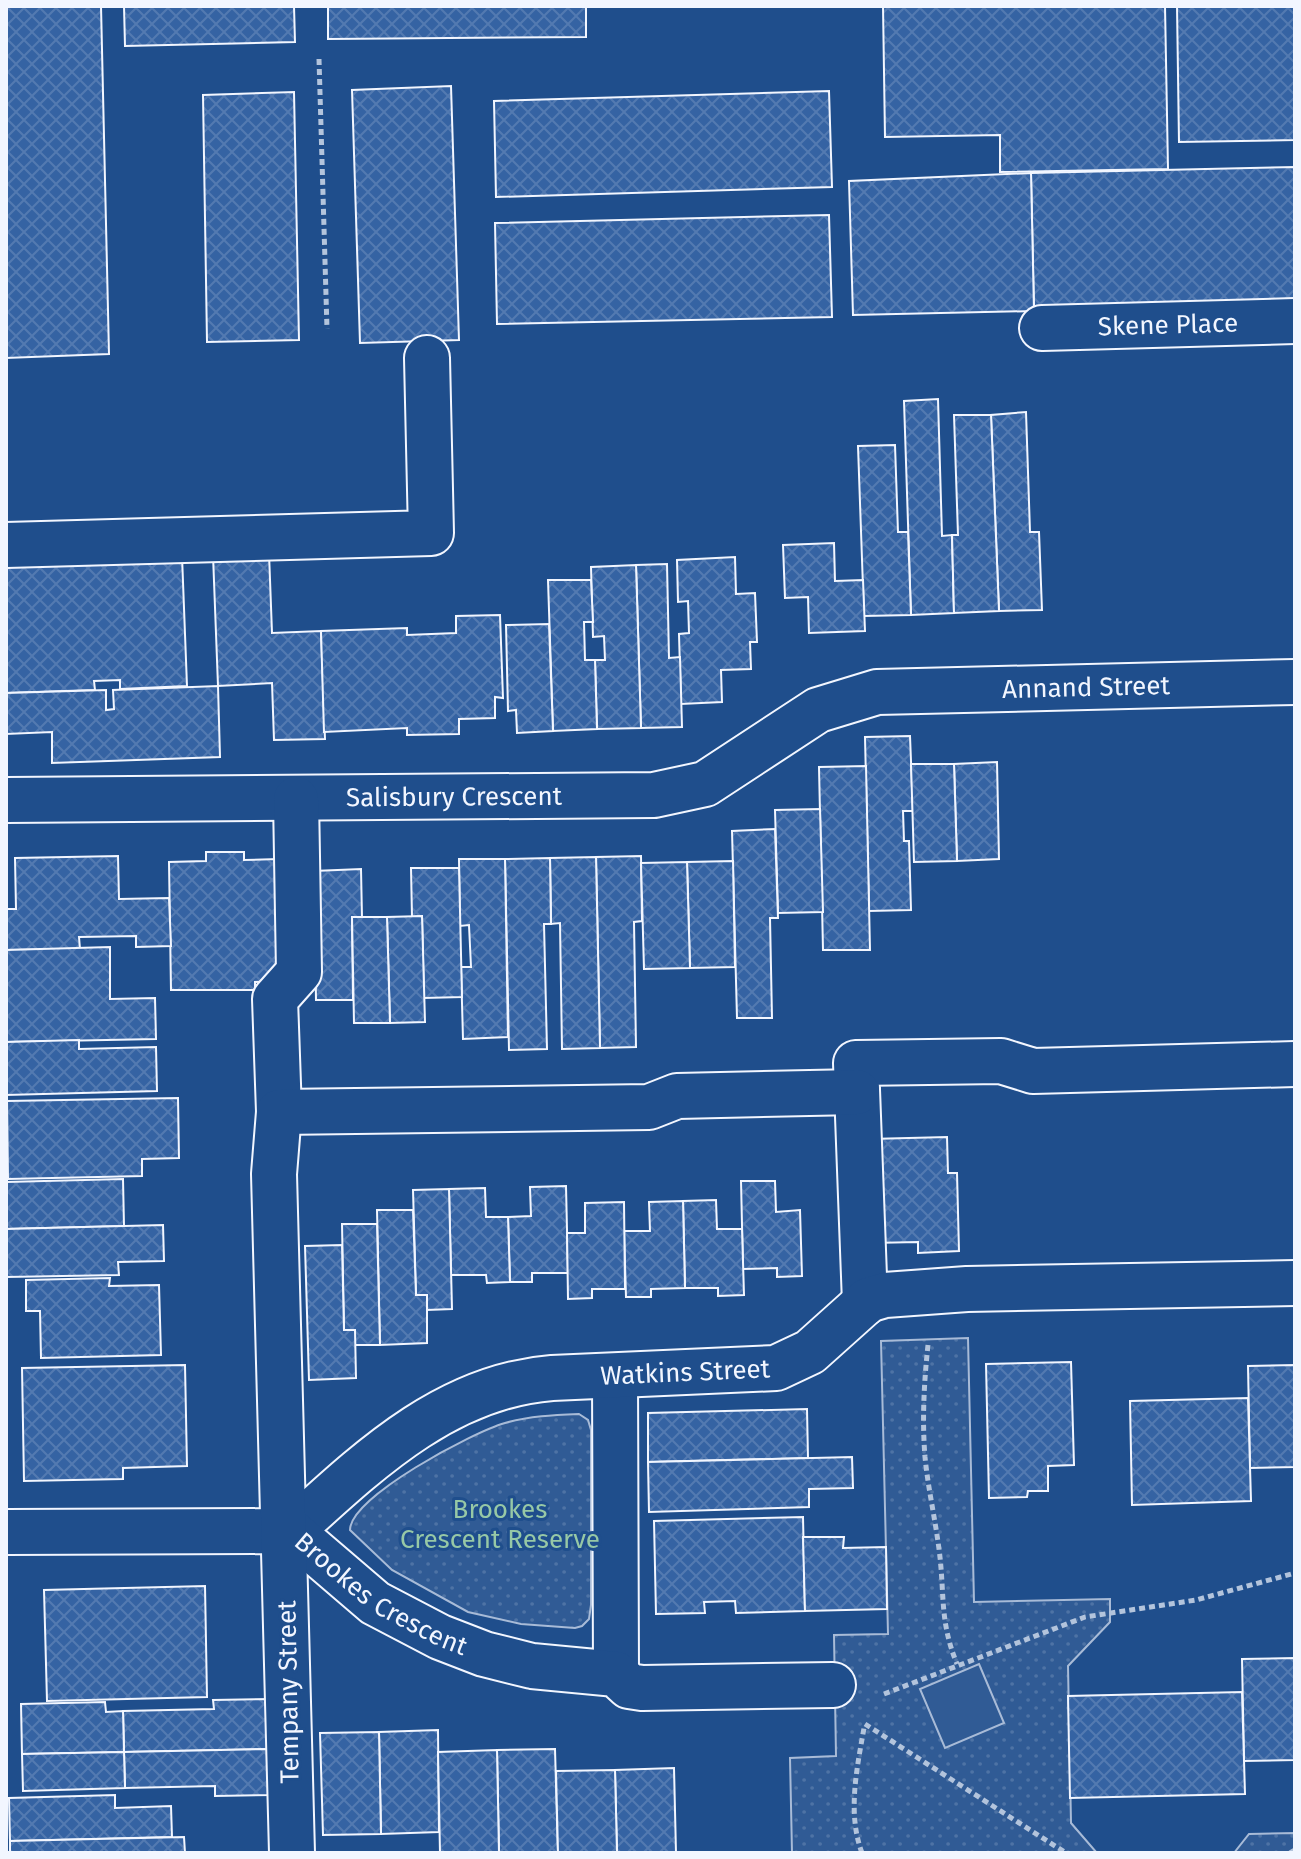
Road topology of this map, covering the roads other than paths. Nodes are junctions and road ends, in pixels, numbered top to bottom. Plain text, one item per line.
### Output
1 (1295, 321) edge
2 (1042, 328) dead end
3 (427, 358) dead end
4 (6, 545) edge
5 (1295, 682) edge
6 (877, 692) joint
7 (296, 799) junction
8 (6, 800) edge
9 (1295, 1064) edge
10 (857, 1092) junction
11 (279, 1112) junction
12 (1295, 1283) edge
13 (865, 1303) junction
14 (615, 1376) junction
15 (288, 1531) junction
16 (6, 1532) edge
17 (616, 1674) junction
18 (833, 1685) dead end
19 (292, 1853) edge

1 - 2 street, Skene Place
3 - 4 street
5 - 6 street, Annand Street
6 - 7 street, Salisbury Crescent
7 - 8 street, Salisbury Crescent
7 - 11 street, Tempany Street
9 - 10 street
10 - 11 street
10 - 13 street
11 - 15 street, Tempany Street
12 - 13 street, Watkins Street
13 - 14 street, Watkins Street
14 - 15 street, Watkins Street
14 - 17 street
15 - 16 street, Brookes Crescent
15 - 17 street, Brookes Crescent
15 - 19 street, Tempany Street
17 - 18 street, Brookes Crescent

